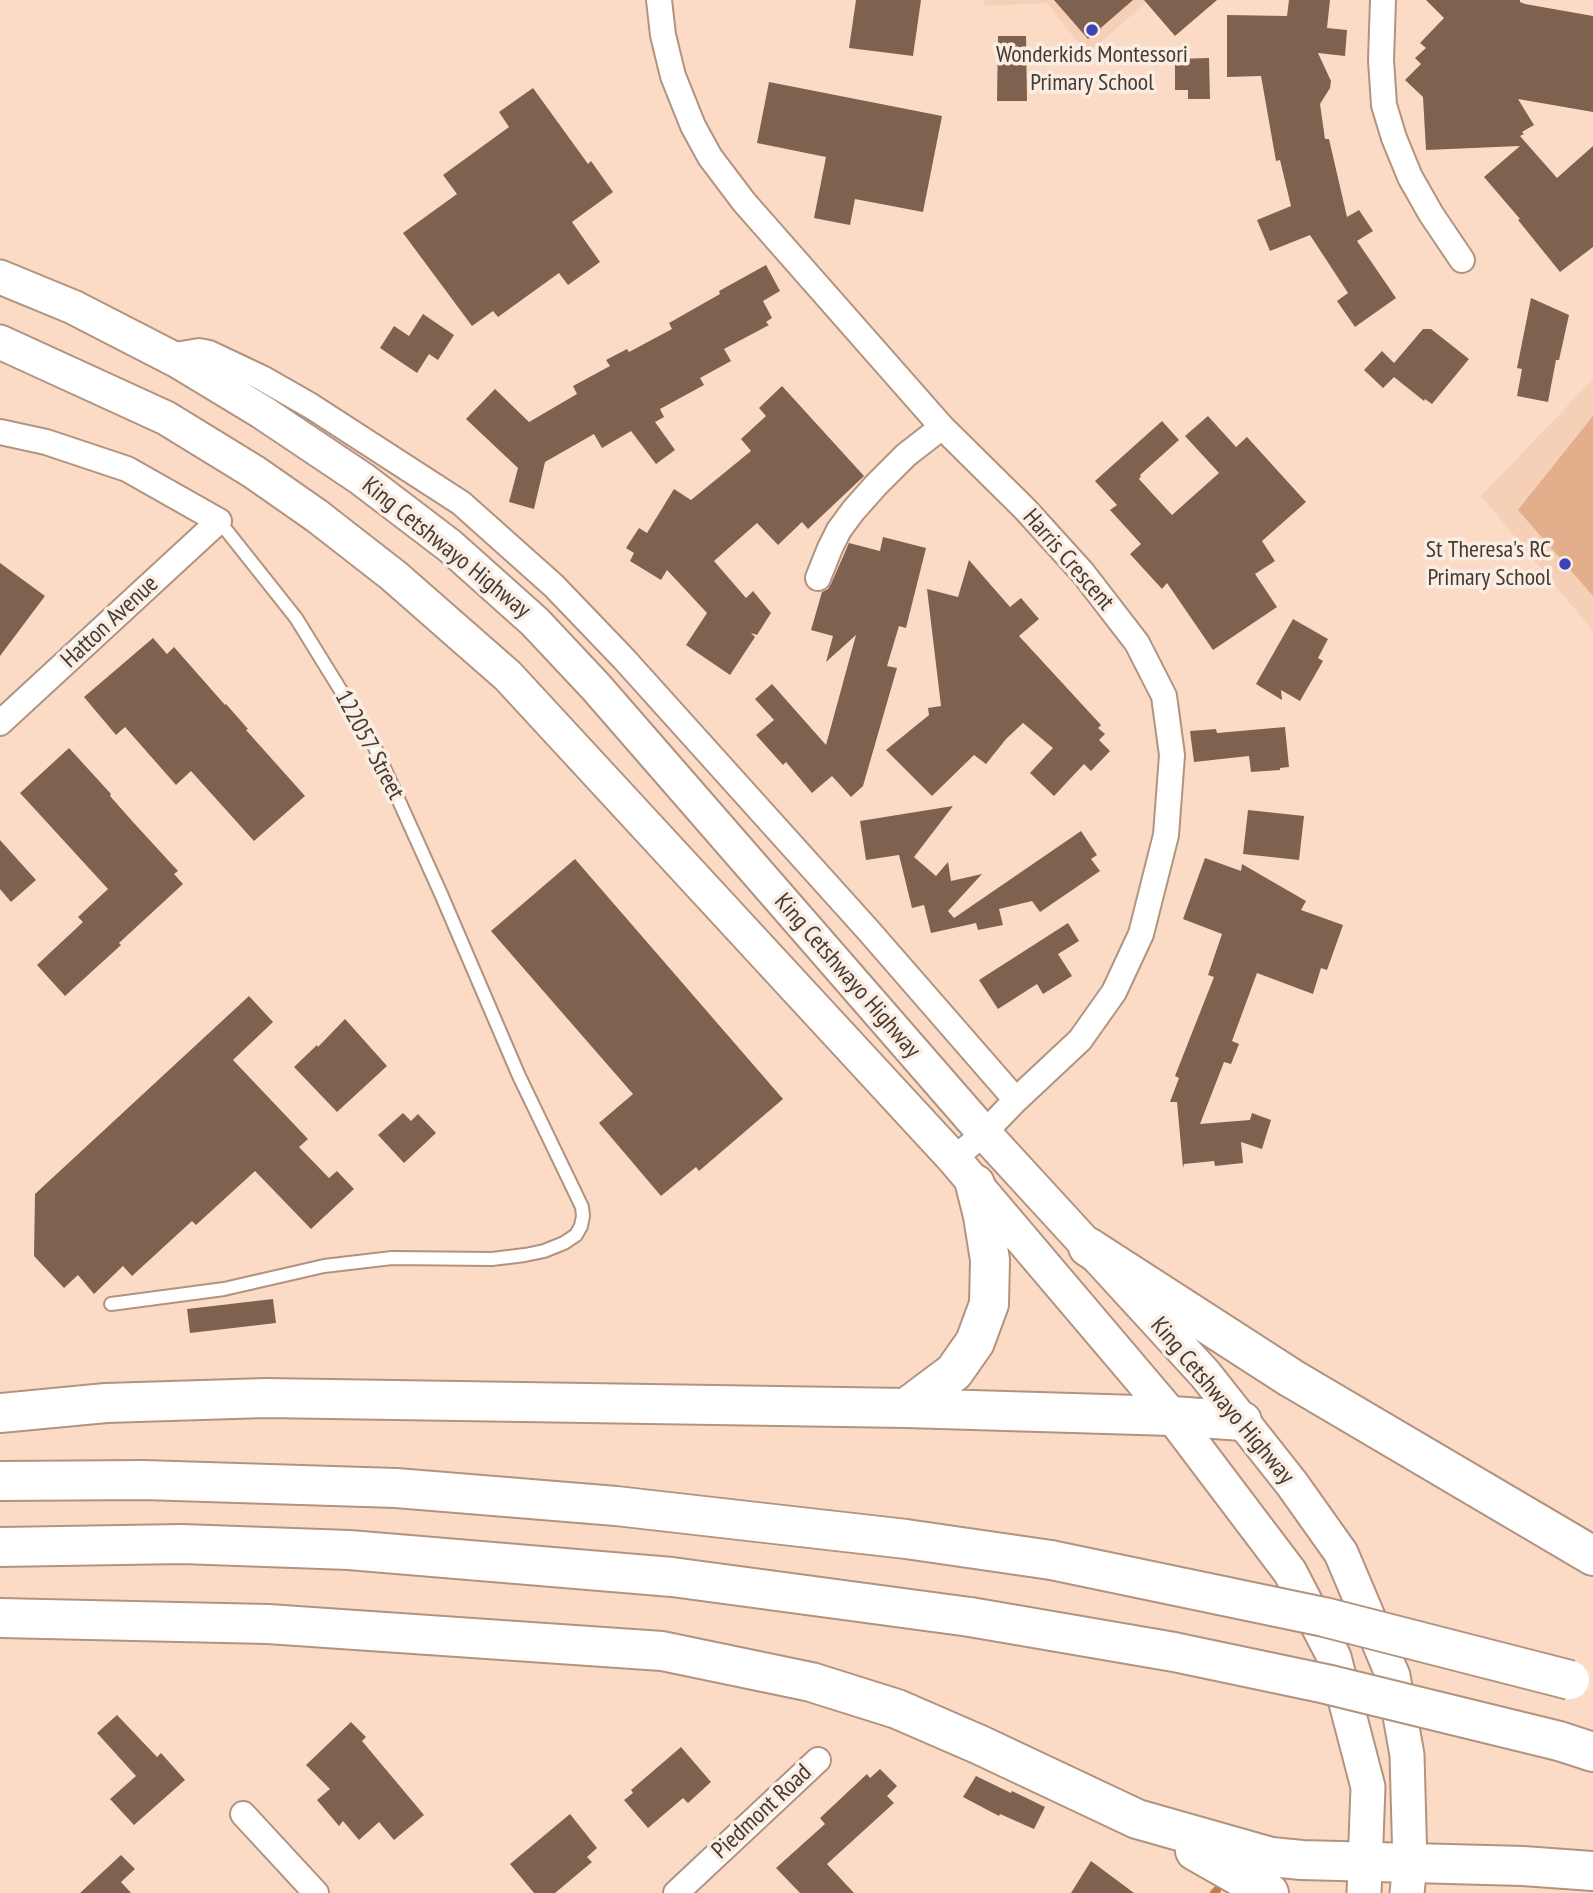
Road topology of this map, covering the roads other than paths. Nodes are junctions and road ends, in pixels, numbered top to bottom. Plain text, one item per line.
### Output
1 (659, 0) edge
2 (1383, 0) edge
3 (1462, 260) dead end
4 (0, 277) edge
5 (0, 342) edge
6 (169, 356) junction
7 (942, 427) junction
8 (0, 432) edge
9 (219, 521) junction
10 (818, 578) dead end
11 (0, 723) edge
12 (1016, 1100) junction
13 (984, 1133) junction
14 (964, 1172) junction
15 (1088, 1247) junction
16 (111, 1304) dead end
17 (906, 1408) junction
18 (0, 1413) edge
19 (1172, 1416) junction
20 (1242, 1421) junction
21 (0, 1481) edge
22 (0, 1547) edge
23 (1593, 1556) edge
24 (0, 1618) edge
25 (1581, 1684) edge
26 (1576, 1747) edge
27 (818, 1760) dead end
28 (243, 1814) dead end
29 (1137, 1819) junction
30 (1593, 1871) edge
31 (1366, 1878) edge
32 (1408, 1878) edge
33 (316, 1893) edge
34 (676, 1893) edge
35 (1269, 1893) edge

1 - 7 street, Harris Crescent
2 - 3 street
4 - 6 main road, King Cetshwayo Highway
5 - 14 main road, King Cetshwayo Highway
6 - 12 street
6 - 13 main road, King Cetshwayo Highway
7 - 10 street
7 - 12 street, Harris Crescent
8 - 9 street, 122057 Street
9 - 11 street, Hatton Avenue
9 - 16 lane, 122057 Street
12 - 13 street, Harris Crescent
13 - 14 street, Harris Crescent
13 - 15 main road, King Cetshwayo Highway
14 - 17 highway
14 - 19 main road, King Cetshwayo Highway
15 - 20 main road, King Cetshwayo Highway
15 - 23 highway
17 - 18 highway
17 - 19 highway
19 - 20 highway
19 - 31 main road, King Cetshwayo Highway
20 - 32 main road, King Cetshwayo Highway
21 - 25 highway, bridge
22 - 26 highway, bridge
24 - 29 highway
27 - 34 street, Piedmont Road
28 - 33 street
29 - 31 highway
29 - 35 highway
30 - 32 highway
31 - 32 highway

